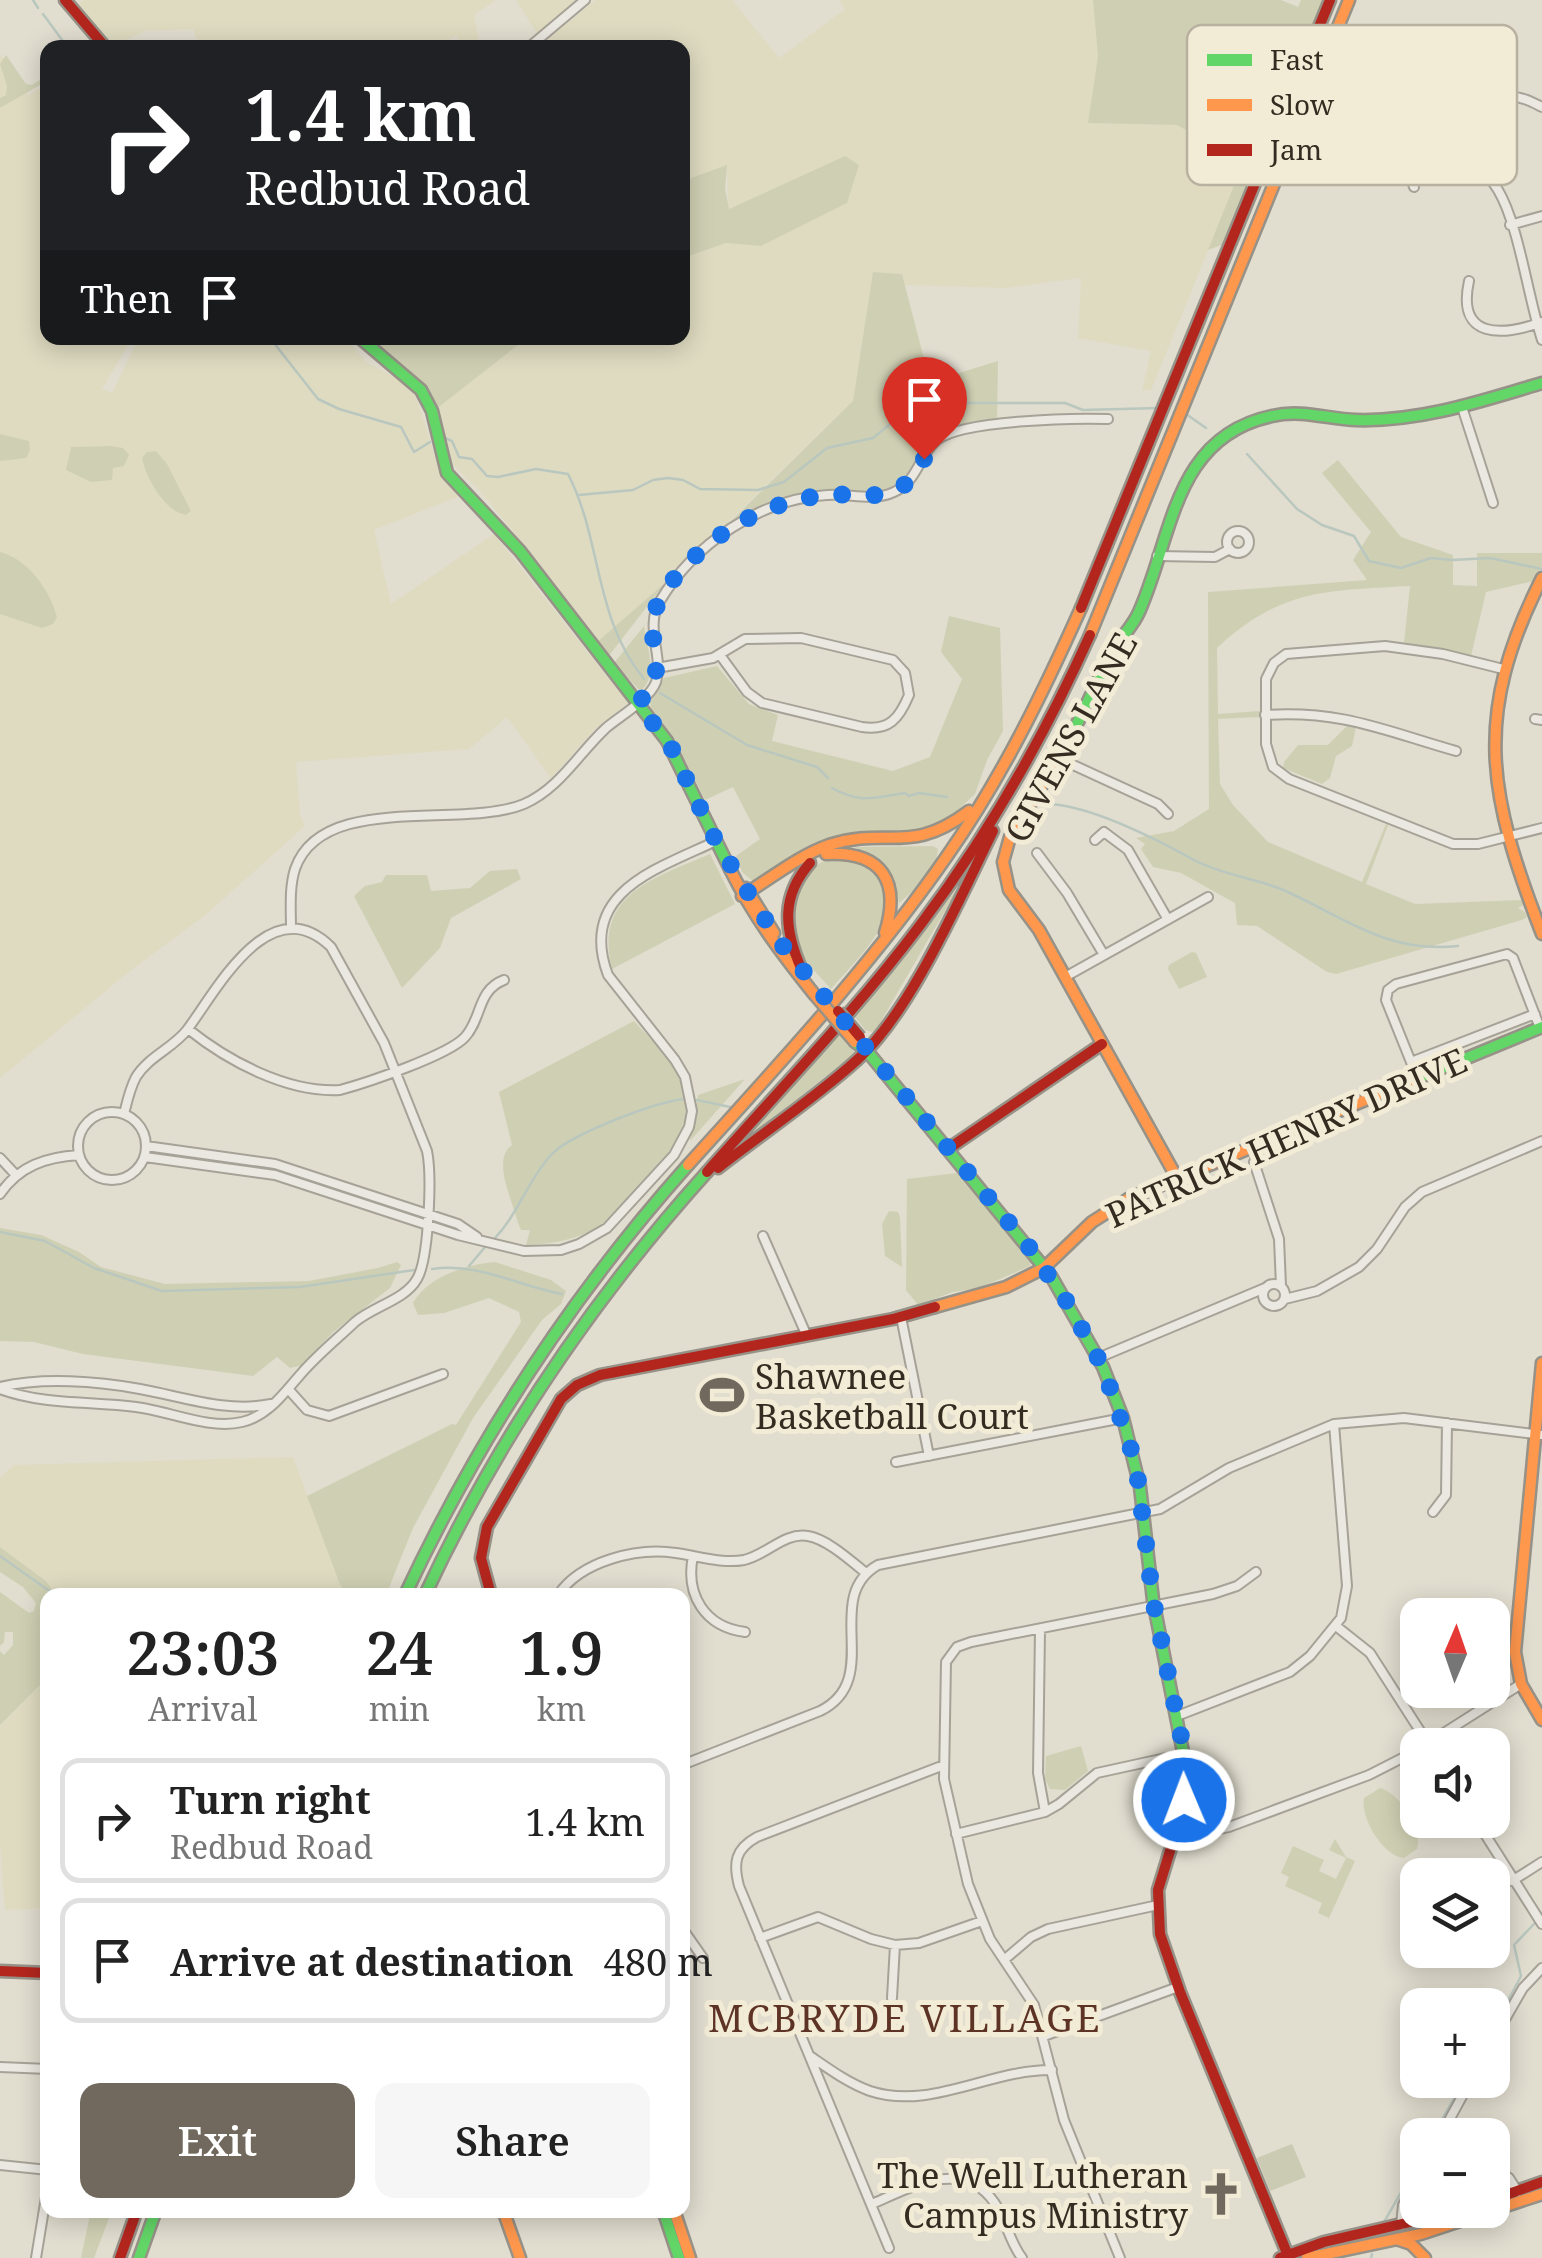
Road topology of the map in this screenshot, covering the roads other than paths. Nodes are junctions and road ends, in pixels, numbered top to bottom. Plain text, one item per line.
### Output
1 (65, 0) edge
2 (585, 0) edge
3 (1330, 0) edge
4 (1349, 0) edge
5 (1320, 25) edge
6 (1339, 25) edge
7 (99, 40) edge
8 (538, 40) edge
9 (1517, 97) edge
10 (1542, 107) edge
11 (1255, 185) edge
12 (1274, 185) edge
13 (1493, 185) edge
14 (1542, 216) edge
15 (1510, 225) junction
16 (1469, 281) dead end
17 (1539, 323) edge
18 (1542, 340) edge
19 (368, 345) edge
20 (1542, 383) edge
21 (1515, 391) junction
22 (1542, 392) edge
23 (1462, 407) junction
24 (1108, 419) dead end
25 (1492, 503) dead end
26 (1230, 550) dead end
27 (1157, 556) junction
28 (1541, 580) edge
29 (1528, 604) junction
30 (1542, 610) edge
31 (720, 655) junction
32 (657, 668) junction
33 (1503, 669) junction
34 (637, 702) junction
35 (1265, 715) junction
36 (1456, 750) dead end
37 (1058, 758) junction
38 (1018, 776) junction
39 (987, 792) junction
40 (1168, 814) dead end
41 (1542, 828) edge
42 (1506, 837) junction
43 (1095, 840) dead end
44 (716, 841) junction
45 (1037, 853) dead end
46 (810, 862) junction
47 (1208, 896) dead end
48 (747, 898) junction
49 (1167, 918) junction
50 (291, 929) junction
51 (1542, 934) edge
52 (1104, 955) junction
53 (874, 956) junction
54 (801, 968) junction
55 (1064, 977) junction
56 (504, 980) dead end
57 (817, 991) junction
58 (1534, 1014) junction
59 (1541, 1028) edge
60 (188, 1029) junction
61 (1102, 1044) junction
62 (867, 1051) junction
63 (1411, 1062) junction
64 (395, 1070) junction
65 (1417, 1077) junction
66 (124, 1114) junction
67 (1542, 1140) edge
68 (1262, 1142) junction
69 (146, 1146) junction
70 (948, 1150) junction
71 (79, 1154) junction
72 (1232, 1155) junction
73 (145, 1157) junction
74 (0, 1158) edge
75 (1254, 1162) junction
76 (14, 1174) junction
77 (1177, 1178) junction
78 (692, 1187) junction
79 (0, 1194) edge
80 (428, 1214) junction
81 (426, 1226) junction
82 (763, 1236) dead end
83 (479, 1238) junction
84 (1280, 1260) junction
85 (1044, 1268) junction
86 (1327, 1285) junction
87 (1266, 1287) junction
88 (1281, 1287) junction
89 (1285, 1299) junction
90 (1264, 1300) junction
91 (1224, 1305) junction
92 (901, 1316) junction
93 (806, 1334) junction
94 (1098, 1358) junction
95 (1542, 1364) edge
96 (443, 1374) dead end
97 (32, 1382) junction
98 (0, 1388) edge
99 (289, 1390) junction
100 (32, 1399) junction
101 (276, 1403) junction
102 (1123, 1418) junction
103 (1448, 1422) junction
104 (1334, 1424) junction
105 (1538, 1434) edge
106 (929, 1456) junction
107 (896, 1462) dead end
108 (1433, 1512) dead end
109 (1144, 1513) junction
110 (692, 1556) junction
111 (1256, 1572) dead end
112 (866, 1573) junction
113 (409, 1588) edge
114 (428, 1588) edge
115 (489, 1588) edge
116 (565, 1588) edge
117 (1154, 1608) junction
118 (1336, 1626) junction
119 (1040, 1630) junction
120 (745, 1632) dead end
121 (1522, 1684) junction
122 (1176, 1716) junction
123 (1542, 1720) edge
124 (1417, 1728) edge
125 (1452, 1728) edge
126 (1184, 1754) junction
127 (1400, 1759) edge
128 (690, 1762) edge
129 (944, 1765) junction
130 (1045, 1812) junction
131 (1176, 1828) junction
132 (956, 1834) junction
133 (1487, 1838) edge
134 (1542, 1862) edge
135 (1512, 1881) junction
136 (1158, 1904) junction
137 (982, 1921) junction
138 (1542, 1924) edge
139 (760, 1938) junction
140 (690, 1939) edge
141 (895, 1945) junction
142 (703, 1958) dead end
143 (1004, 1960) junction
144 (1542, 1968) edge
145 (0, 1971) edge
146 (40, 1973) edge
147 (1178, 1987) junction
148 (892, 1998) dead end
149 (1510, 2011) edge
150 (1044, 2036) junction
151 (809, 2055) junction
152 (0, 2067) edge
153 (40, 2070) edge
154 (1052, 2070) junction
155 (0, 2165) edge
156 (40, 2169) edge
157 (1510, 2180) edge
158 (1542, 2183) edge
159 (1542, 2194) edge
160 (1519, 2197) junction
161 (1510, 2200) edge
162 (872, 2204) junction
163 (43, 2218) edge
164 (134, 2218) edge
165 (153, 2218) edge
166 (506, 2218) edge
167 (667, 2218) edge
168 (677, 2218) edge
169 (1400, 2222) edge
170 (1422, 2228) joint
171 (1394, 2240) junction
172 (1414, 2246) junction
173 (889, 2248) dead end
174 (1286, 2257) edge
175 (36, 2258) edge
176 (120, 2258) edge
177 (139, 2258) edge
178 (520, 2258) edge
179 (680, 2258) edge
180 (690, 2258) edge
181 (1022, 2258) edge
182 (1120, 2258) edge
183 (1308, 2258) edge
184 (1425, 2258) edge

1 - 7 main road
2 - 8 street
3 - 5 main road
4 - 6 main road
9 - 10 street
11 - 39 main road
12 - 38 main road
13 - 15 street
14 - 15 street
15 - 17 street
16 - 17 street
17 - 18 street
19 - 34 main road
20 - 21 main road, GIVENS LANE
21 - 22 main road, GIVENS LANE
21 - 23 main road, GIVENS LANE
23 - 25 street
23 - 27 main road, GIVENS LANE
24 - 32 street
26 - 27 street
27 - 37 main road, GIVENS LANE
28 - 29 main road
29 - 30 street
29 - 33 main road
31 - 31 street
31 - 32 street
32 - 34 street
33 - 35 street
33 - 42 main road
34 - 44 main road
34 - 50 street
35 - 36 street
35 - 42 street
37 - 40 street
37 - 55 main road, GIVENS LANE
38 - 62 main road
38 - 78 main road
39 - 48 main road
39 - 53 main road
41 - 42 street
42 - 51 main road
43 - 49 street
44 - 48 main road
44 - 83 street
45 - 52 street
46 - 48 main road
46 - 53 main road
46 - 54 main road
47 - 49 street
48 - 54 main road
48 - 57 main road
49 - 52 street
50 - 60 street
50 - 64 street
52 - 55 street
53 - 113 main road
54 - 57 main road
55 - 61 main road, GIVENS LANE
56 - 64 street
57 - 62 main road, bridge
58 - 59 street
58 - 63 street
58 - 63 street
59 - 65 main road, PATRICK HENRY DRIVE
60 - 64 street
60 - 66 street
61 - 70 main road
61 - 77 main road, GIVENS LANE
62 - 70 main road
62 - 78 main road
63 - 65 street
64 - 80 street
65 - 68 main road, PATRICK HENRY DRIVE
66 - 69 street
66 - 71 street
67 - 86 street
68 - 72 main road, PATRICK HENRY DRIVE
68 - 75 street
69 - 73 street
69 - 80 street
70 - 85 main road
71 - 73 street
71 - 76 street
72 - 75 street
72 - 77 main road, PATRICK HENRY DRIVE
73 - 81 street
74 - 76 street
75 - 84 street
76 - 79 street
77 - 85 main road, PATRICK HENRY DRIVE
78 - 114 main road
80 - 81 street
80 - 83 street
81 - 83 street
81 - 99 street
82 - 93 street
84 - 87 street
84 - 88 street
85 - 92 main road, PATRICK HENRY DRIVE
85 - 94 main road
86 - 88 street
86 - 89 street
87 - 88 street
87 - 90 street
87 - 91 street
88 - 89 street
89 - 90 street
90 - 91 street
91 - 94 street
92 - 93 main road, PATRICK HENRY DRIVE
92 - 106 street
93 - 115 main road, PATRICK HENRY DRIVE
94 - 102 main road
95 - 105 main road
96 - 99 street
97 - 98 street
97 - 100 street
97 - 101 street
98 - 100 street
99 - 101 street
100 - 101 street
102 - 106 street
102 - 109 main road
103 - 104 street
103 - 105 street
103 - 108 street
104 - 109 street
104 - 118 street
105 - 121 main road
106 - 107 street
109 - 112 street
109 - 117 main road
110 - 112 street
110 - 116 street
110 - 120 street
111 - 117 street
112 - 128 street
117 - 119 street
117 - 122 main road
118 - 122 street
118 - 124 street
119 - 129 street
119 - 130 street
121 - 123 main road
121 - 125 street
122 - 126 main road
126 - 130 street
126 - 131 main road
127 - 131 street
129 - 132 street
129 - 139 street
130 - 132 street
131 - 136 main road
132 - 137 street
133 - 135 street
134 - 135 street
135 - 138 street
136 - 143 street
136 - 147 main road
137 - 141 street
137 - 143 street
139 - 141 street
139 - 151 street
140 - 142 street
141 - 148 street
143 - 150 street
144 - 149 street
145 - 146 main road
147 - 150 street
147 - 174 main road
150 - 154 street
151 - 154 street
151 - 162 street
152 - 153 street
154 - 182 street
155 - 156 street
157 - 160 street
158 - 160 main road
159 - 160 main road
160 - 161 main road
162 - 173 street
162 - 181 street
163 - 175 street
164 - 176 main road
165 - 177 main road
166 - 178 main road
167 - 179 main road
168 - 180 main road
169 - 174 main road
170 - 171 main road
170 - 172 main road
171 - 172 main road
171 - 183 main road
172 - 184 main road

